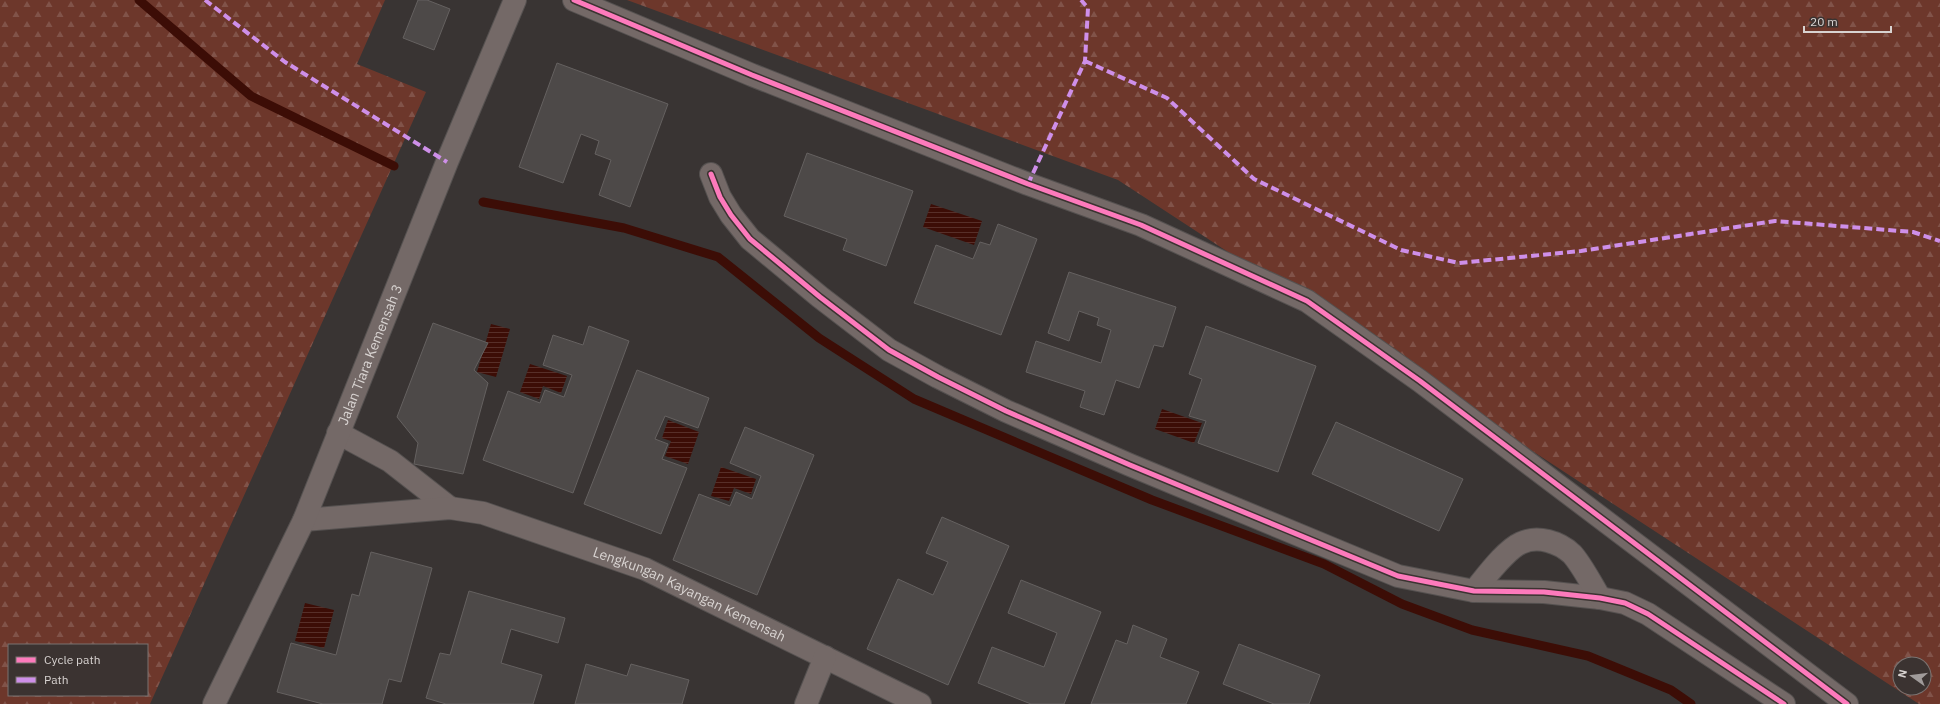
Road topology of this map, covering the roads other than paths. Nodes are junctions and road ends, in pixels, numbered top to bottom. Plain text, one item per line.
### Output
1 (515, 0) edge
2 (574, 0) edge
3 (711, 174) dead end
4 (338, 433) junction
5 (450, 508) junction
6 (304, 520) junction
7 (1474, 591) junction
8 (1600, 598) junction
9 (824, 657) junction
10 (214, 704) edge
11 (806, 704) edge
12 (920, 704) edge
13 (1784, 704) edge
14 (1847, 704) edge

1 - 4 street, Jalan Tiara Kemensah 3
2 - 14 street
3 - 7 street
4 - 5 street, Lengkungan Kayangan Kemensah
4 - 6 street, Jalan Tiara Kemensah 3
5 - 6 street, Lengkungan Kayangan Kemensah
5 - 9 street, Lengkungan Kayangan Kemensah
6 - 10 street, Jalan Tiara Kemensah 3
7 - 8 street
7 - 8 street
8 - 13 street
9 - 11 street
9 - 12 street, Lengkungan Kayangan Kemensah

